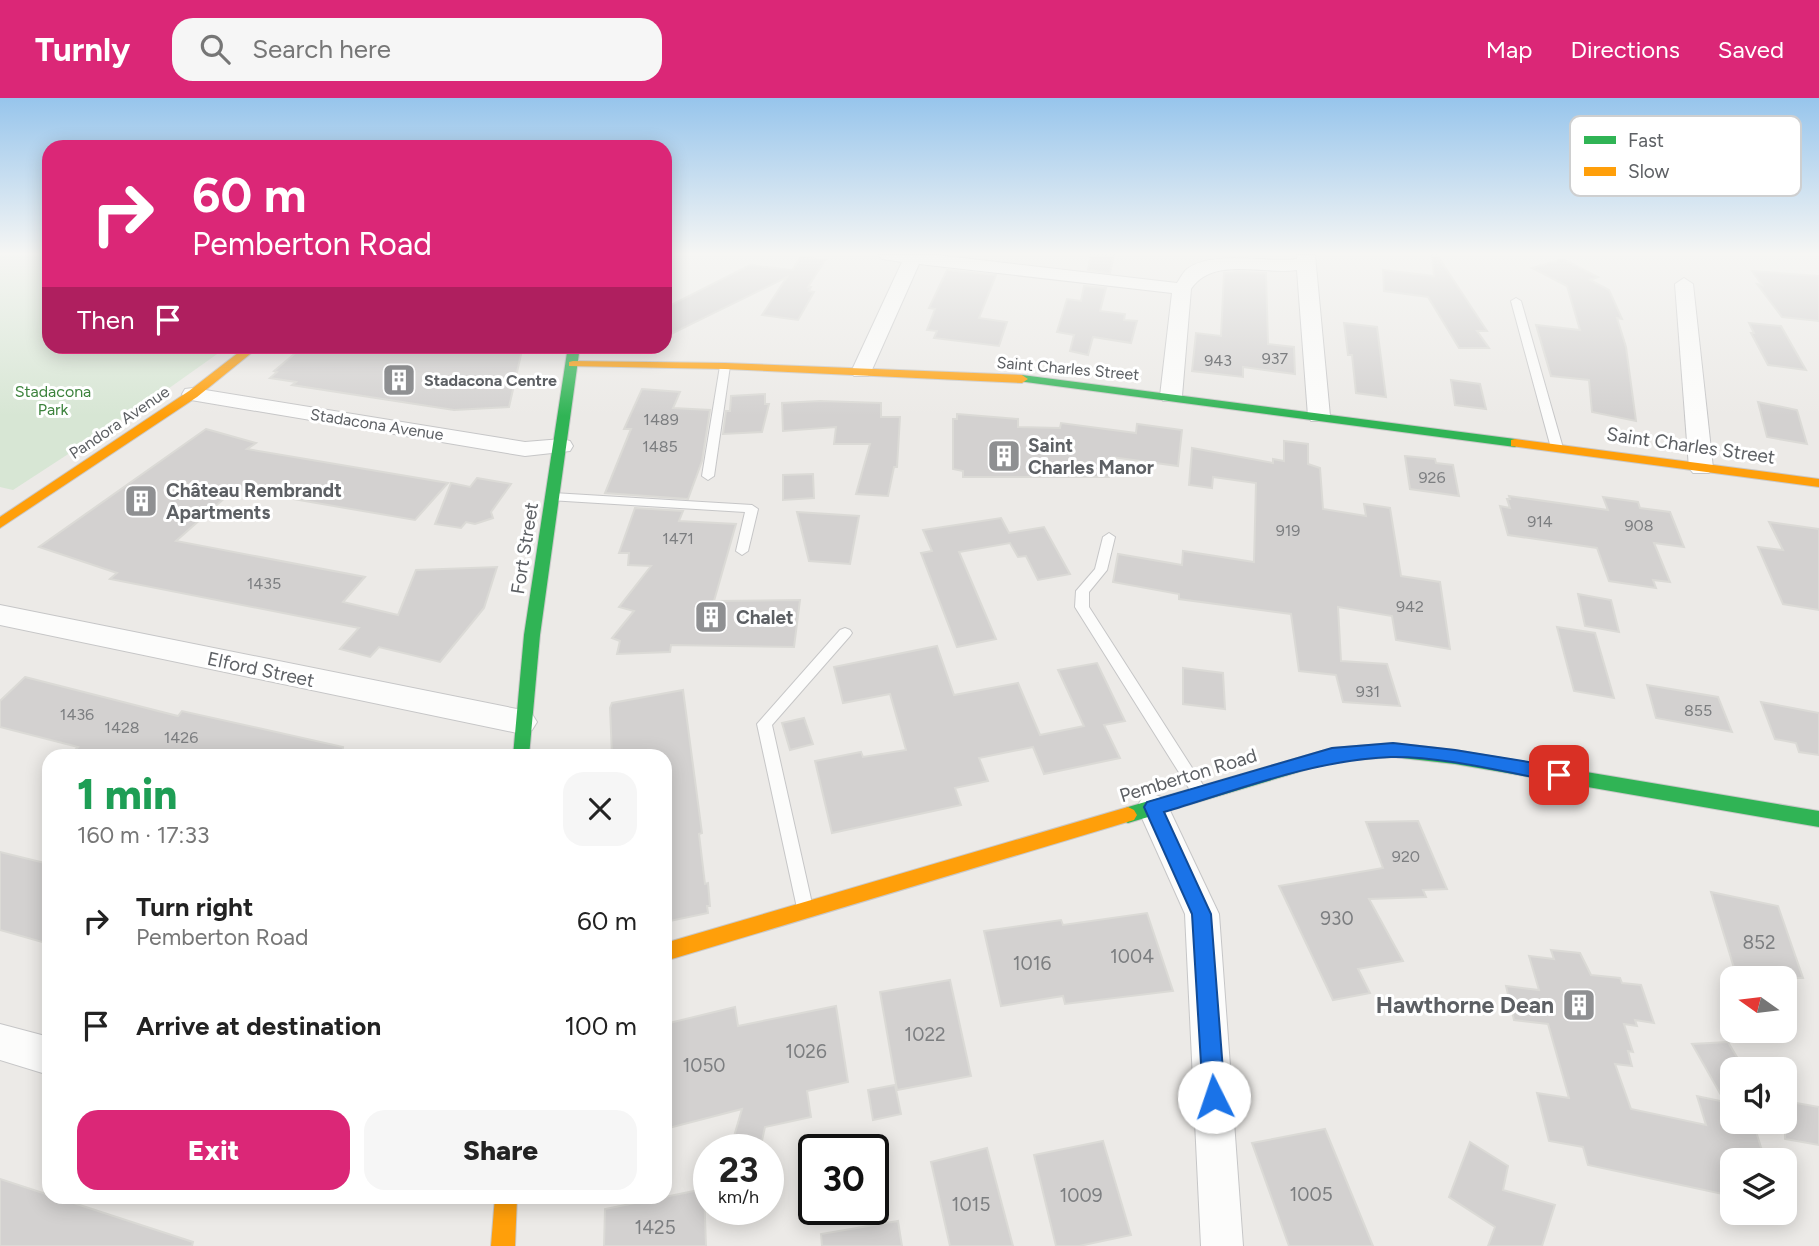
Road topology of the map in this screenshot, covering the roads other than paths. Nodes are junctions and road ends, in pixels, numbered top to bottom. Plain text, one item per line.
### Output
1 (882, 309) edge
2 (1180, 309) edge
3 (1310, 309) edge
4 (1518, 309) edge
5 (1687, 309) edge
6 (246, 354) edge
7 (574, 354) edge
8 (573, 364) junction
9 (725, 366) junction
10 (861, 372) junction
11 (193, 394) junction
12 (1171, 396) junction
13 (1319, 416) junction
14 (562, 446) junction
15 (1557, 448) junction
16 (1701, 468) junction
17 (708, 476) dead end
18 (1819, 483) edge
19 (553, 497) junction
20 (0, 523) edge
21 (1109, 537) dead end
22 (742, 551) dead end
23 (0, 615) edge
24 (845, 633) dead end
25 (522, 722) junction
26 (521, 749) edge
27 (1200, 794) junction
28 (1153, 807) junction
29 (1819, 819) edge
30 (806, 913) junction
31 (672, 950) edge
32 (0, 1042) edge
33 (42, 1054) edge
34 (506, 1204) edge
35 (503, 1246) edge
36 (1222, 1246) edge

1 - 10 street
2 - 12 street
3 - 13 street
4 - 15 lane
5 - 16 street
6 - 11 street, Pandora Avenue
7 - 8 street, Fort Street
8 - 9 street, Saint Charles Street
8 - 14 street, Fort Street
9 - 10 street, Saint Charles Street
9 - 17 lane
10 - 12 street, Saint Charles Street
11 - 14 street, Stadacona Avenue
11 - 20 street, Pandora Avenue
12 - 13 street, Saint Charles Street
13 - 15 street, Saint Charles Street
14 - 19 street, Fort Street
15 - 16 street, Saint Charles Street
16 - 18 street, Saint Charles Street
19 - 22 lane
19 - 25 street, Fort Street
21 - 27 lane
23 - 25 street, Elford Street
24 - 30 lane
25 - 26 street, Fort Street
27 - 28 street, Pemberton Road
27 - 29 street, Pemberton Road
28 - 30 street, Pemberton Road
28 - 36 street
30 - 31 street, Pemberton Road
32 - 33 street
34 - 35 street

